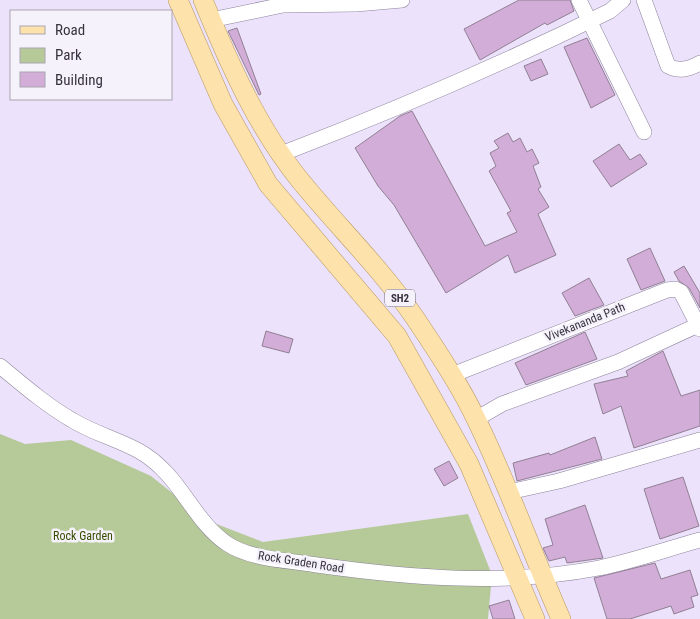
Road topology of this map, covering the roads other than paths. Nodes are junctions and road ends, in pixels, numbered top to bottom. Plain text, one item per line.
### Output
1 (178, 0) edge
2 (203, 0) edge
3 (402, 0) edge
4 (578, 0) edge
5 (623, 0) edge
6 (644, 0) edge
7 (211, 20) junction
8 (588, 22) junction
9 (700, 63) edge
10 (644, 132) dead end
11 (281, 154) junction
12 (699, 327) edge
13 (0, 366) edge
14 (452, 375) junction
15 (476, 419) junction
16 (700, 440) edge
17 (508, 492) junction
18 (700, 540) edge
19 (541, 575) junction
20 (519, 578) junction
21 (535, 619) edge
22 (560, 619) edge

1 - 20 main road, SH2
2 - 7 main road, SH2
3 - 7 street
4 - 8 street
5 - 8 street
6 - 9 street
7 - 11 main road, SH2
8 - 10 street
8 - 11 street
11 - 14 main road, SH2
12 - 14 street, Vivekananda Path
12 - 15 street
13 - 20 street, Rock Graden Road
14 - 15 main road, SH2
15 - 17 main road, SH2
16 - 17 street
17 - 19 main road, SH2
18 - 19 street, Rock Graden Road
19 - 20 street, Rock Graden Road
19 - 22 main road, SH2
20 - 21 main road, SH2

